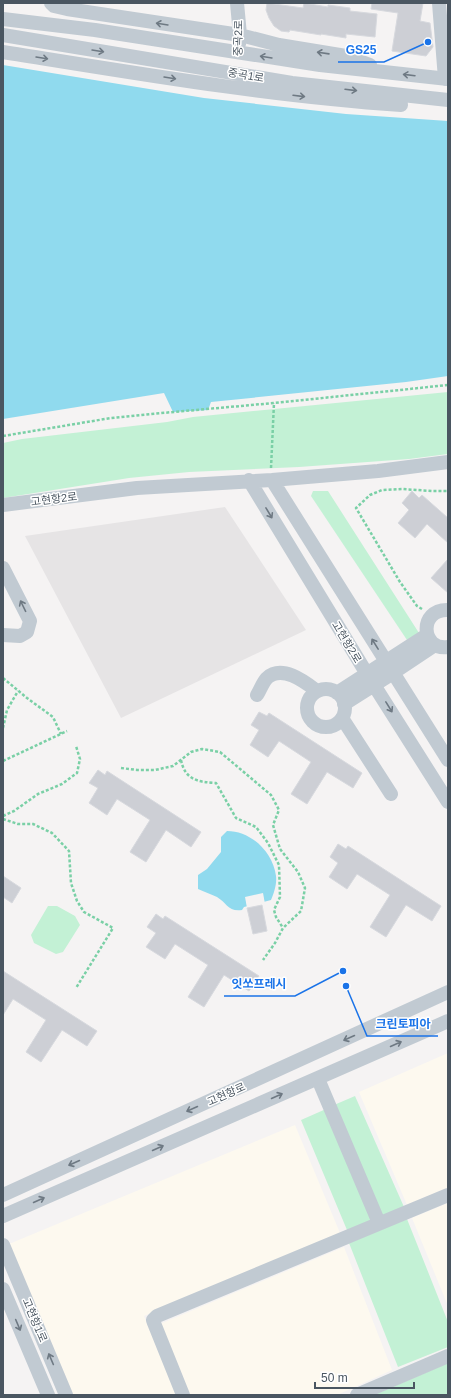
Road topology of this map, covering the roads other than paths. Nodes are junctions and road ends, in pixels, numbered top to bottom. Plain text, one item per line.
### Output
1 (51, 3) edge
2 (237, 3) edge
3 (439, 3) edge
4 (3, 19) edge
5 (3, 35) edge
6 (240, 35) junction
7 (3, 52) edge
8 (239, 53) junction
9 (387, 72) junction
10 (236, 73) junction
11 (447, 79) edge
12 (448, 100) edge
13 (448, 108) edge
14 (448, 462) edge
15 (268, 474) junction
16 (249, 480) junction
17 (3, 505) edge
18 (3, 568) edge
19 (448, 610) edge
20 (3, 635) edge
21 (437, 642) edge
22 (386, 661) junction
23 (393, 673) junction
24 (370, 679) junction
25 (317, 691) junction
26 (258, 695) dead end
27 (341, 698) junction
28 (342, 718) junction
29 (448, 760) edge
30 (392, 794) dead end
31 (448, 802) edge
32 (448, 992) edge
33 (448, 1021) edge
34 (318, 1079) junction
35 (3, 1195) edge
36 (448, 1195) edge
37 (3, 1216) edge
38 (379, 1223) junction
39 (3, 1245) edge
40 (3, 1289) edge
41 (448, 1356) edge
42 (48, 1395) edge
43 (66, 1395) edge
44 (183, 1395) edge
45 (357, 1395) edge

6 -> 1 street
2 - 6 street, 중곡2로
3 - 11 street
4 - 8 street, 중곡1로
5 -> 10 street, 중곡1로
6 - 8 street, 중곡2로
9 -> 6 street
7 -> 13 street
9 -> 8 street, 중곡1로
8 - 10 street, 중곡2로
11 -> 9 street, 중곡1로
10 -> 12 street, 중곡1로
14 - 15 street
15 - 16 street, 고현항2로
22 -> 15 street, 고현항2로
16 - 17 street, 고현항2로
16 -> 24 street, 고현항2로
20 -> 18 street
19 - 21 street
21 - 22 street
21 - 23 street
22 - 23 street, 고현항2로
22 - 24 street
23 - 24 street
23 - 29 street, 고현항2로
24 - 27 street
24 -> 31 street, 고현항2로
25 - 26 street
25 - 27 street
25 - 28 street
27 - 28 street
28 - 30 street
32 -> 35 street, 고현항로
34 -> 33 street, 고현항로
37 -> 34 street, 고현항로
34 - 38 street
36 - 38 street
38 - 44 street
43 -> 39 street, 고현항1로
40 -> 42 street, 고현항1로
41 - 45 street

